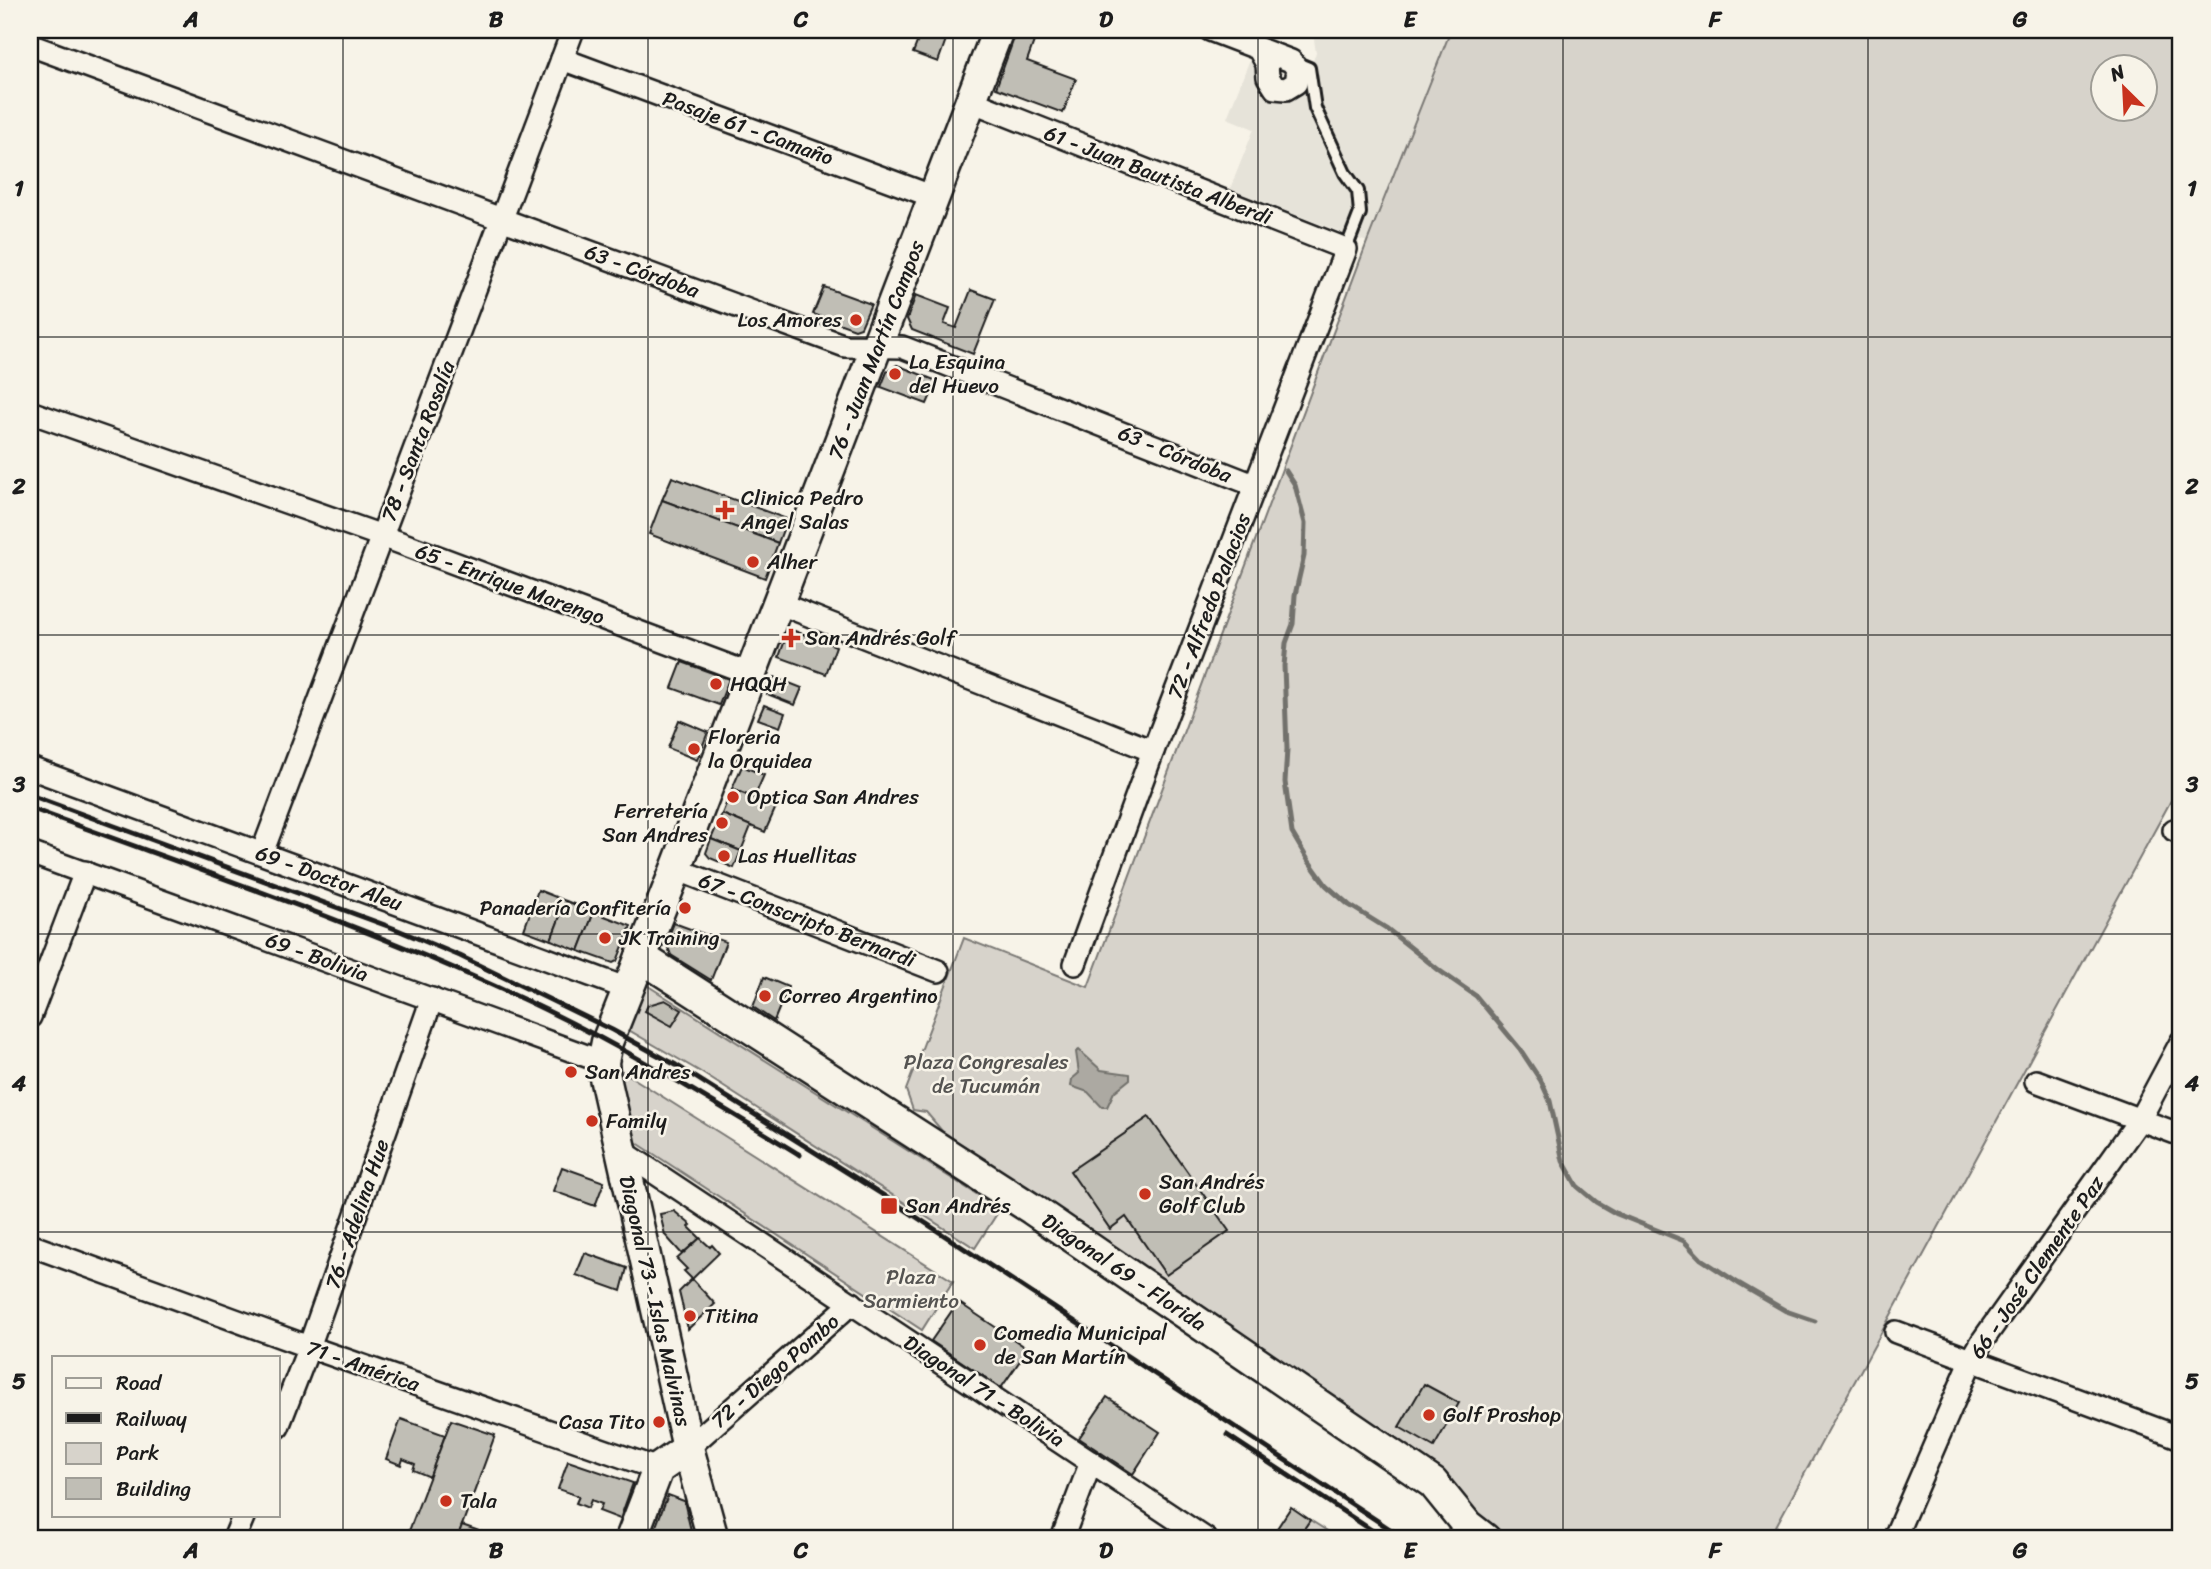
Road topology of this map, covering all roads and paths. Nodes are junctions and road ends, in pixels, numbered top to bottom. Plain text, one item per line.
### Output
1 (573, 30) edge
2 (998, 30) edge
3 (1210, 30) edge
4 (30, 45) edge
5 (1258, 48) junction
6 (562, 59) junction
7 (1291, 61) junction
8 (971, 101) junction
9 (934, 197) junction
10 (501, 220) junction
11 (1346, 249) junction
12 (876, 347) junction
13 (30, 412) edge
14 (1254, 485) junction
15 (382, 536) junction
16 (779, 603) junction
17 (751, 674) junction
18 (1153, 751) junction
19 (30, 768) edge
20 (30, 853) edge
21 (262, 853) junction
22 (676, 869) junction
23 (85, 872) junction
24 (641, 957) junction
25 (1075, 964) dead end
26 (938, 971) dead end
27 (628, 989) junction
28 (432, 999) junction
29 (30, 1017) edge
30 (2181, 1042) edge
31 (603, 1062) junction
32 (2036, 1081) dead end
33 (2140, 1119) junction
34 (2181, 1135) edge
35 (622, 1151) junction
36 (30, 1245) edge
37 (852, 1303) junction
38 (1896, 1332) dead end
39 (309, 1347) junction
40 (1972, 1359) junction
41 (280, 1422) edge
42 (2181, 1438) edge
43 (688, 1448) junction
44 (1091, 1462) junction
45 (658, 1469) junction
46 (244, 1516) edge
47 (234, 1539) edge
48 (631, 1539) edge
49 (713, 1539) edge
50 (1062, 1539) edge
51 (1206, 1539) edge
52 (1485, 1539) edge
53 (1894, 1539) edge

1 - 6 street, 78 - Santa Rosalía
2 - 8 main road, 76 - Juan Martín Campos
3 - 5 street
4 - 10 street, 63 - Córdoba
5 - 7 street
5 - 7 street
6 - 9 street, Pasaje 61 - Camaño
6 - 10 street, 78 - Santa Rosalía
7 - 11 lane
8 - 9 main road, 76 - Juan Martín Campos
8 - 11 street, 61 - Juan Bautista Alberdi
9 - 12 main road, 76 - Juan Martín Campos
10 - 12 street, 63 - Córdoba
10 - 15 street, 78 - Santa Rosalía
11 - 14 street, 72 - Alfredo Palacios
12 - 14 street, 63 - Córdoba
12 - 16 main road, 76 - Juan Martín Campos
13 - 15 street, 65 - Enrique Marengo
14 - 18 street, 72 - Alfredo Palacios
15 - 17 street, 65 - Enrique Marengo
15 - 21 street, 78 - Santa Rosalía
16 - 17 main road, 76 - Juan Martín Campos
16 - 18 street
17 - 22 main road, 76 - Juan Martín Campos
18 - 25 street, 72 - Alfredo Palacios
19 - 21 street, 69 - Doctor Aleu
20 - 23 street, 69 - Bolivia
21 - 27 street, 69 - Doctor Aleu
22 - 24 main road, 76 - Juan Martín Campos
22 - 26 street, 67 - Conscripto Bernardi
23 - 28 street, 69 - Bolivia
23 - 29 street
24 - 27 main road, 76 - Juan Martín Campos
24 - 52 main road, Diagonal 69 - Florida
27 - 31 main road, 76 - Juan Martín Campos
28 - 31 street, 69 - Bolivia
28 - 39 street, 76 - Adelina Hue
30 - 33 street, 66 - José Clemente Paz
31 - 35 main road, Diagonal 73 - Islas Malvinas
32 - 33 street
33 - 34 street
33 - 40 street, 66 - José Clemente Paz
35 - 37 street, Diagonal 71 - Bolivia
35 - 43 main road, Diagonal 73 - Islas Malvinas
36 - 39 street, 71 - América
37 - 43 street, 72 - Diego Pombo
37 - 44 street, Diagonal 71 - Bolivia
38 - 40 street
39 - 41 street, 76 - Adelina Hue
39 - 45 street, 71 - América
40 - 42 street
40 - 53 street, 66 - José Clemente Paz
43 - 45 main road, 72 - Diego Pombo
43 - 49 main road, Diagonal 73 - Islas Malvinas
44 - 50 street
44 - 51 street, Diagonal 71 - Bolivia
45 - 48 main road
46 - 47 street

